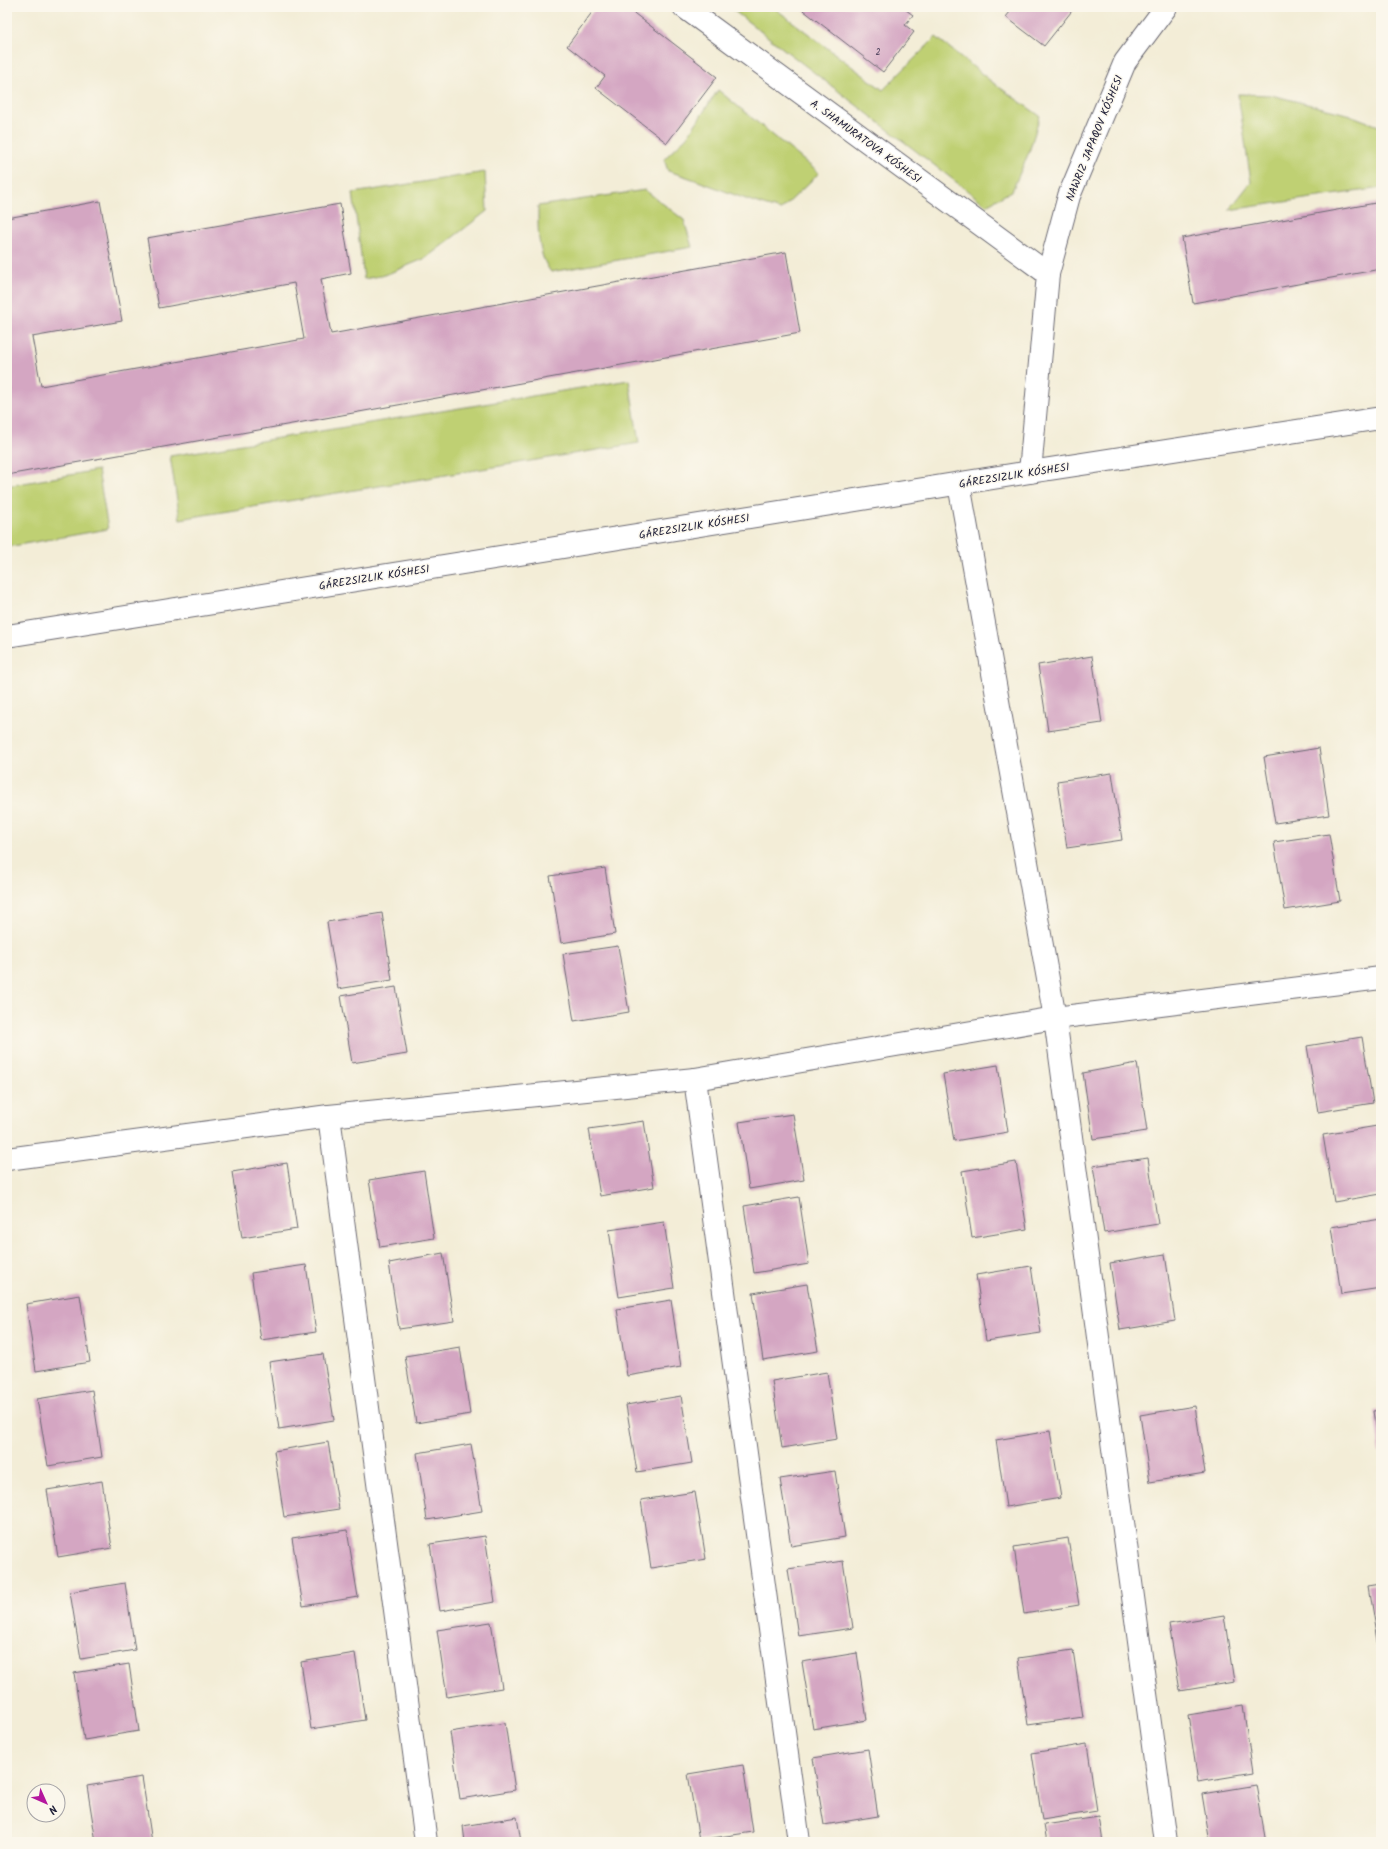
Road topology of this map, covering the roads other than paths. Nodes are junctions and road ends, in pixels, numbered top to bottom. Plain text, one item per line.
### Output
1 (684, 7) edge
2 (1166, 7) edge
3 (1048, 274) junction
4 (1381, 418) edge
5 (1030, 472) junction
6 (959, 484) junction
7 (7, 636) edge
8 (1381, 978) edge
9 (1055, 1018) junction
10 (695, 1079) junction
11 (329, 1116) junction
12 (7, 1159) edge
13 (426, 1842) edge
14 (799, 1842) edge
15 (1166, 1842) edge

1 - 3 street, A. SHAMURATOVA KÓSHESI
2 - 3 street
3 - 5 street
4 - 5 street, GÁREZSIZLIK KÓSHESI
5 - 6 street, GÁREZSIZLIK KÓSHESI
6 - 7 street, GÁREZSIZLIK KÓSHESI
6 - 9 street
8 - 9 street
9 - 10 street
9 - 15 street
10 - 11 street
10 - 14 street
11 - 12 street
11 - 13 street

